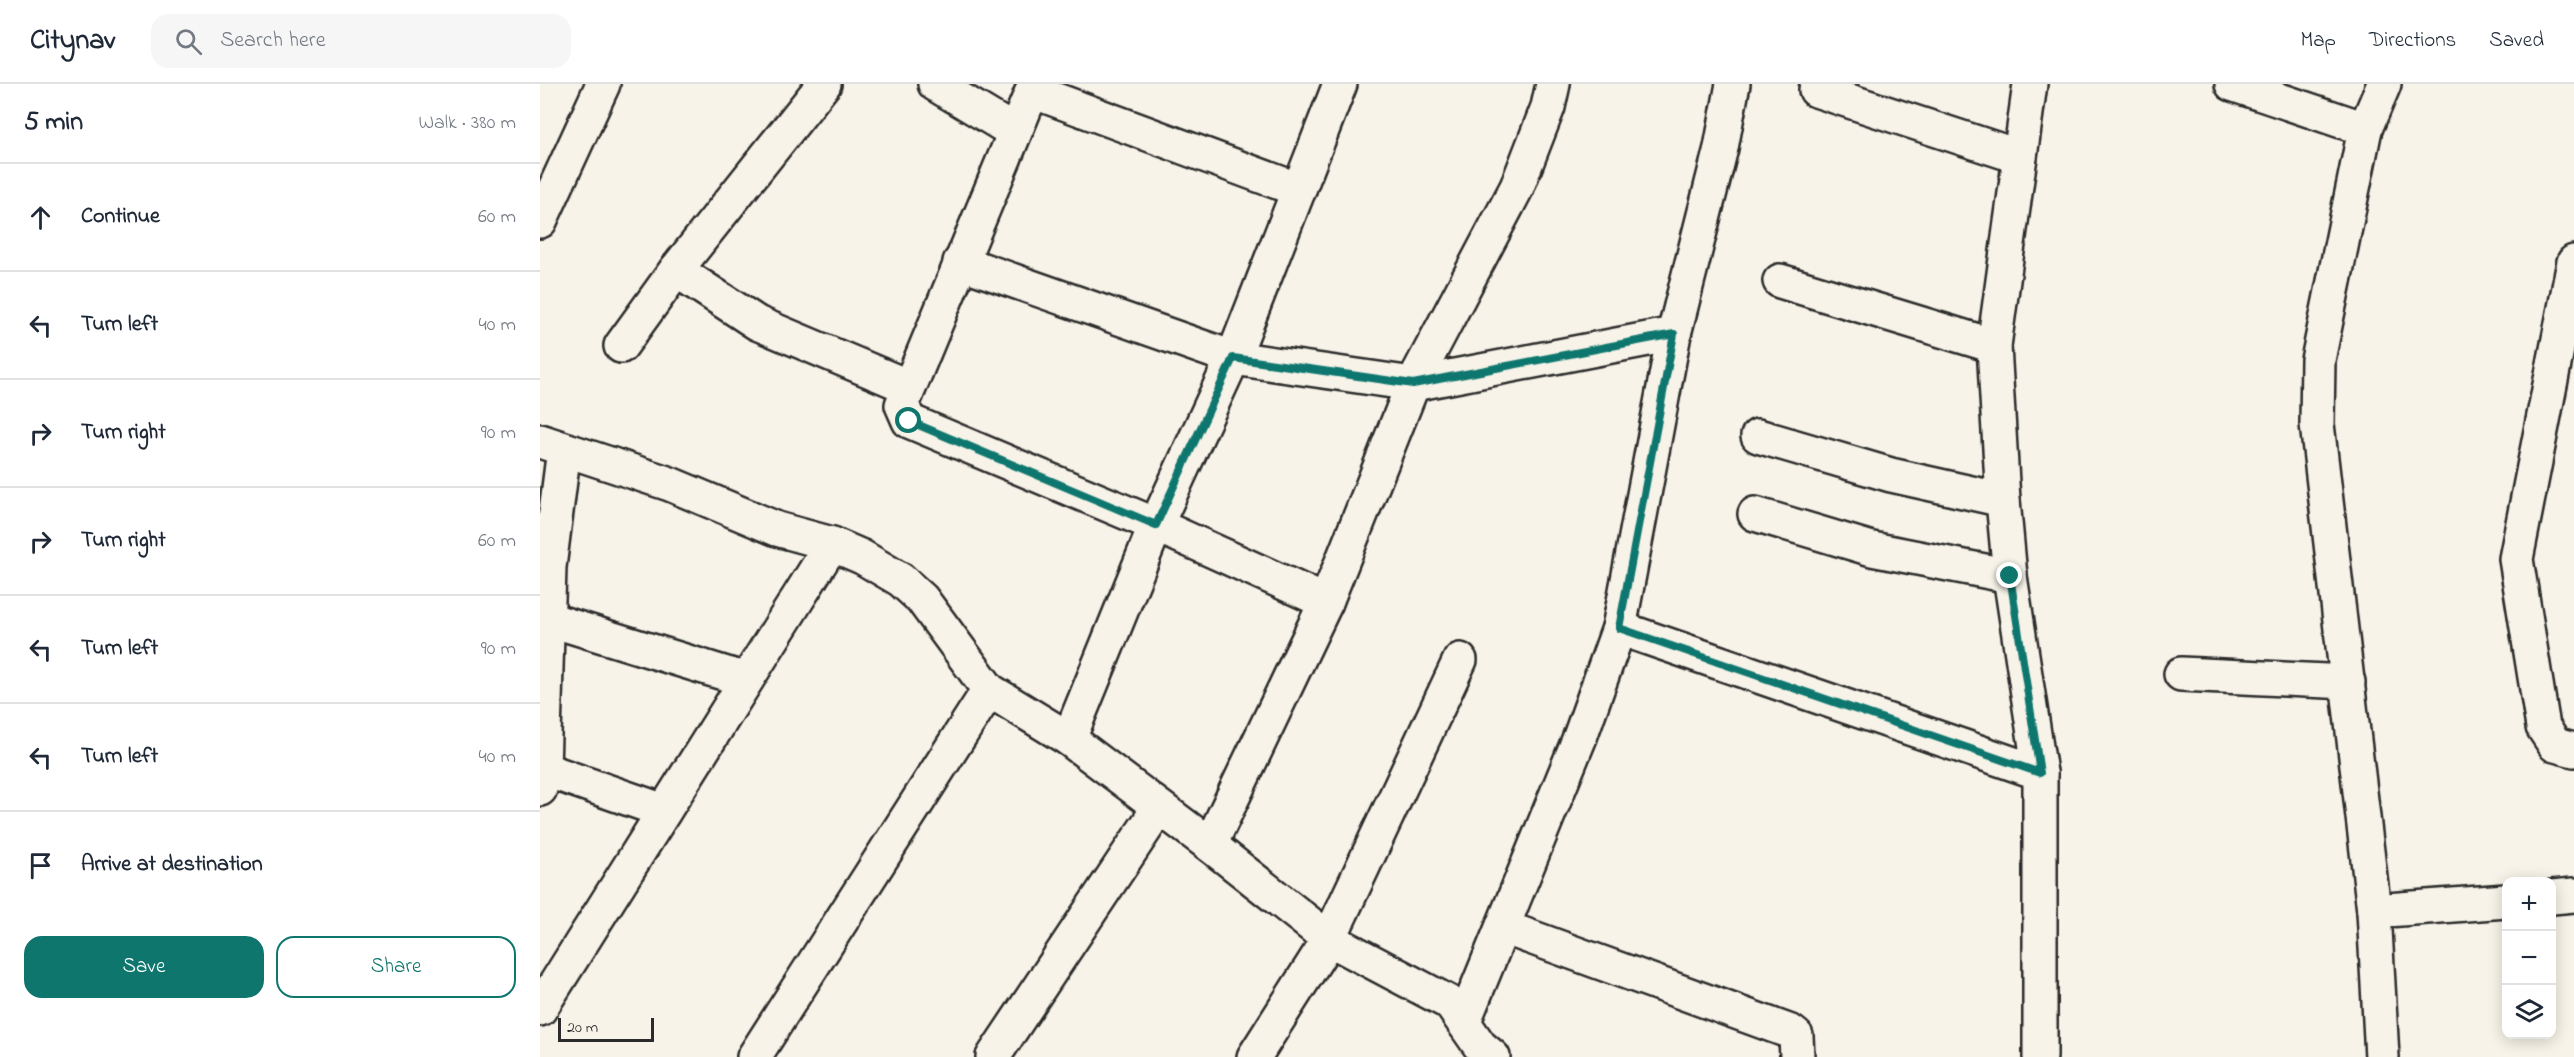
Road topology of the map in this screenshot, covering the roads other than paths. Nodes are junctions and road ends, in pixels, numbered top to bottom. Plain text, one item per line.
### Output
1 (603, 84) edge
2 (824, 84) edge
3 (935, 84) edge
4 (1340, 84) edge
5 (1553, 84) edge
6 (1733, 84) edge
7 (2030, 84) edge
8 (2232, 84) edge
9 (2384, 84) edge
10 (1033, 88) edge
11 (1816, 90) dead end
12 (2365, 129) junction
13 (1013, 131) junction
14 (2020, 157) junction
15 (1299, 190) junction
16 (540, 221) edge
17 (960, 262) junction
18 (2574, 262) edge
19 (676, 270) junction
20 (1780, 281) dead end
21 (1674, 334) junction
22 (621, 346) dead end
23 (1994, 346) junction
24 (1233, 358) junction
25 (1413, 384) junction
26 (909, 387) junction
27 (1758, 436) dead end
28 (552, 445) edge
29 (2002, 500) junction
30 (1755, 514) dead end
31 (1156, 525) junction
32 (832, 544) junction
33 (2010, 576) junction
34 (1326, 602) junction
35 (548, 619) junction
36 (1619, 628) junction
37 (1461, 660) dead end
38 (2181, 674) dead end
39 (746, 680) junction
40 (2349, 682) junction
41 (988, 690) junction
42 (1069, 739) junction
43 (2574, 750) edge
44 (2040, 773) junction
45 (542, 779) edge
46 (1159, 808) junction
47 (664, 811) junction
48 (1210, 845) junction
49 (2574, 895) edge
50 (2556, 897) edge
51 (2502, 901) edge
52 (2374, 911) junction
53 (1503, 927) junction
54 (1329, 939) junction
55 (540, 1009) edge
56 (1477, 1045) edge
57 (754, 1057) edge
58 (993, 1057) edge
59 (1254, 1057) edge
60 (1797, 1057) edge
61 (2040, 1057) edge
62 (2382, 1057) edge

1 - 16 street
2 - 19 street
3 - 13 street
4 - 15 street
5 - 25 street
6 - 21 street
7 - 14 street
8 - 12 street
9 - 12 street
10 - 13 street
10 - 15 street
11 - 14 street
12 - 40 street
13 - 17 street
14 - 23 street
15 - 24 street
17 - 24 street
17 - 26 street
18 - 43 street
19 - 22 street
19 - 26 street
20 - 23 street
21 - 25 street
21 - 36 street
23 - 29 street
24 - 25 street
24 - 31 street
25 - 34 street
26 - 31 street
27 - 29 street
28 - 32 street
28 - 35 street
29 - 33 street
30 - 33 street
31 - 34 street
31 - 42 street
32 - 39 street
32 - 41 street
33 - 44 street
34 - 48 street
35 - 39 street
35 - 45 street
36 - 44 street
36 - 53 street
37 - 54 street
38 - 40 street
39 - 47 street
40 - 52 street
41 - 42 street
41 - 57 street
42 - 46 street
44 - 61 street
45 - 47 street
46 - 48 street
46 - 58 street
47 - 55 street
48 - 54 street
49 - 50 street
51 - 52 street
52 - 62 street
53 - 56 street
53 - 60 street
54 - 56 street
54 - 59 street

